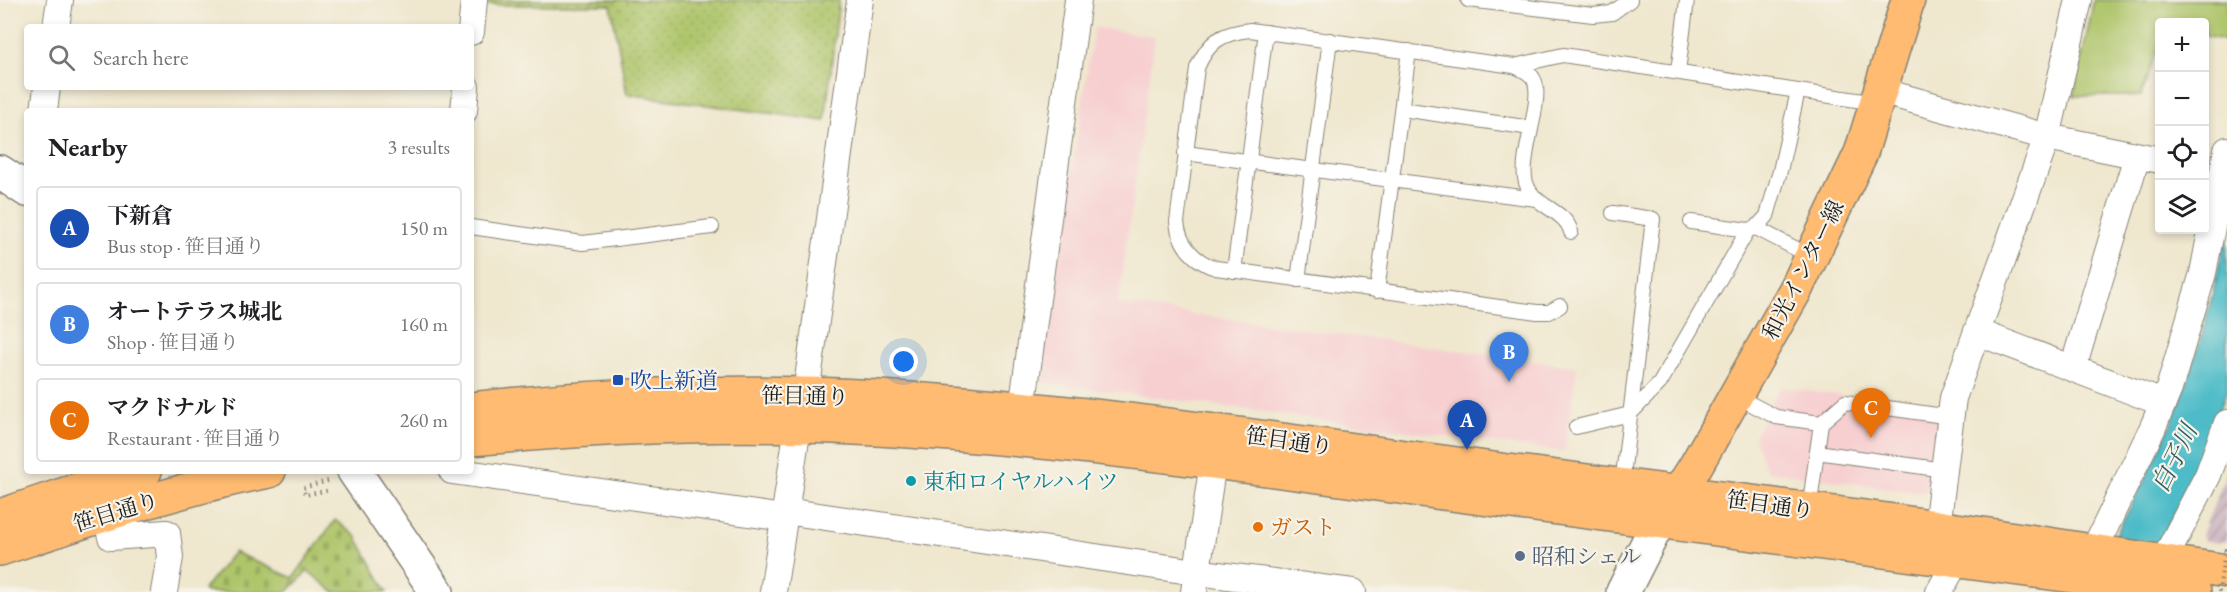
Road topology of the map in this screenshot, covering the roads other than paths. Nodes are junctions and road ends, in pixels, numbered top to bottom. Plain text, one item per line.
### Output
1 (60, 0) edge
2 (474, 0) edge
3 (860, 0) edge
4 (1078, 0) edge
5 (1468, 0) edge
6 (1630, 0) edge
7 (1687, 0) edge
8 (1908, 0) edge
9 (2079, 0) edge
10 (1522, 3) edge
11 (1556, 5) edge
12 (56, 24) edge
13 (472, 24) edge
14 (1266, 32) junction
15 (1330, 40) junction
16 (1409, 51) junction
17 (1514, 66) junction
18 (1678, 72) junction
19 (47, 90) edge
20 (466, 90) edge
21 (1798, 91) junction
22 (1879, 97) junction
23 (44, 108) edge
24 (464, 108) edge
25 (1402, 109) junction
26 (1531, 128) junction
27 (2047, 138) junction
28 (1185, 153) junction
29 (2148, 158) edge
30 (1249, 161) junction
31 (2218, 165) edge
32 (1313, 170) junction
33 (0, 172) edge
34 (1393, 181) junction
35 (24, 188) edge
36 (1536, 199) junction
37 (1612, 213) dead end
38 (1691, 222) dead end
39 (474, 227) edge
40 (712, 227) dead end
41 (1752, 229) junction
42 (1571, 232) dead end
43 (1812, 257) junction
44 (1234, 271) junction
45 (1298, 280) junction
46 (1377, 291) junction
47 (1560, 306) dead end
48 (1977, 332) junction
49 (2073, 368) junction
50 (806, 394) junction
51 (1736, 396) junction
52 (2163, 403) junction
53 (474, 409) edge
54 (1022, 409) junction
55 (1630, 414) junction
56 (1951, 417) junction
57 (1821, 423) junction
58 (2227, 423) edge
59 (798, 426) junction
60 (1576, 427) dead end
61 (474, 439) edge
62 (1817, 452) junction
63 (1213, 462) junction
64 (1944, 470) junction
65 (134, 474) edge
66 (257, 474) edge
67 (474, 474) edge
68 (337, 481) edge
69 (1622, 486) junction
70 (1680, 493) junction
71 (1809, 510) junction
72 (106, 515) junction
73 (785, 515) junction
74 (0, 516) edge
75 (1659, 521) junction
76 (1937, 527) junction
77 (0, 549) edge
78 (1957, 560) junction
79 (2224, 560) edge
80 (2094, 561) junction
81 (2150, 577) edge
82 (1195, 582) edge
83 (164, 592) edge
84 (437, 592) edge
85 (773, 592) edge
86 (1353, 592) edge
87 (1623, 592) edge
88 (1940, 592) edge
89 (2194, 592) edge

1 - 12 street
2 - 13 street
3 - 50 street
4 - 54 street
5 - 10 lane
6 - 11 lane
7 - 18 lane
8 - 22 main road, 和光インター線
9 - 27 street
10 - 11 lane
14 - 15 lane
14 - 28 lane
14 - 30 lane
15 - 16 lane
15 - 32 lane
16 - 17 lane
16 - 25 lane
17 - 18 lane
17 - 26 lane
18 - 21 lane
19 - 23 street
20 - 24 street
21 - 22 lane
21 - 41 lane
22 - 27 street
22 - 43 main road, 和光インター線
25 - 26 lane
25 - 34 lane
26 - 36 lane
27 - 29 street
27 - 48 street
28 - 30 lane
28 - 44 lane
29 - 49 street
30 - 32 lane
30 - 44 lane
31 - 52 street
32 - 34 lane
32 - 45 lane
33 - 35 street
34 - 36 lane
34 - 46 lane
36 - 42 lane
37 - 55 lane
38 - 41 lane
39 - 40 lane
41 - 43 lane
41 - 55 lane
43 - 51 main road, 和光インター線
44 - 45 lane
45 - 46 lane
46 - 47 lane
48 - 49 street
48 - 56 street
49 - 52 street
50 - 53 main road, 笹目通り
50 - 54 main road, 笹目通り
50 - 59 street
51 - 57 lane
51 - 70 main road, 和光インター線
52 - 80 street
54 - 69 main road, 笹目通り
55 - 60 lane
55 - 69 lane
56 - 57 lane
56 - 64 street
57 - 62 lane
58 - 81 street
59 - 61 main road, 笹目通り
59 - 63 main road, 笹目通り
59 - 73 street
62 - 64 lane
62 - 71 lane
63 - 75 main road, 笹目通り
63 - 82 street
64 - 76 street
65 - 74 main road, 笹目通り
66 - 72 main road, 笹目通り
67 - 73 street
68 - 84 street
69 - 70 main road, 笹目通り
70 - 71 main road, 笹目通り
70 - 75 main road, 和光インター線
71 - 76 main road, 笹目通り
72 - 77 main road, 笹目通り
72 - 83 street
73 - 82 street
73 - 85 street
75 - 78 main road, 笹目通り
75 - 87 street
76 - 80 main road, 笹目通り
78 - 80 main road, 笹目通り
78 - 88 street
79 - 81 main road
80 - 81 main road
81 - 89 main road
82 - 86 street

